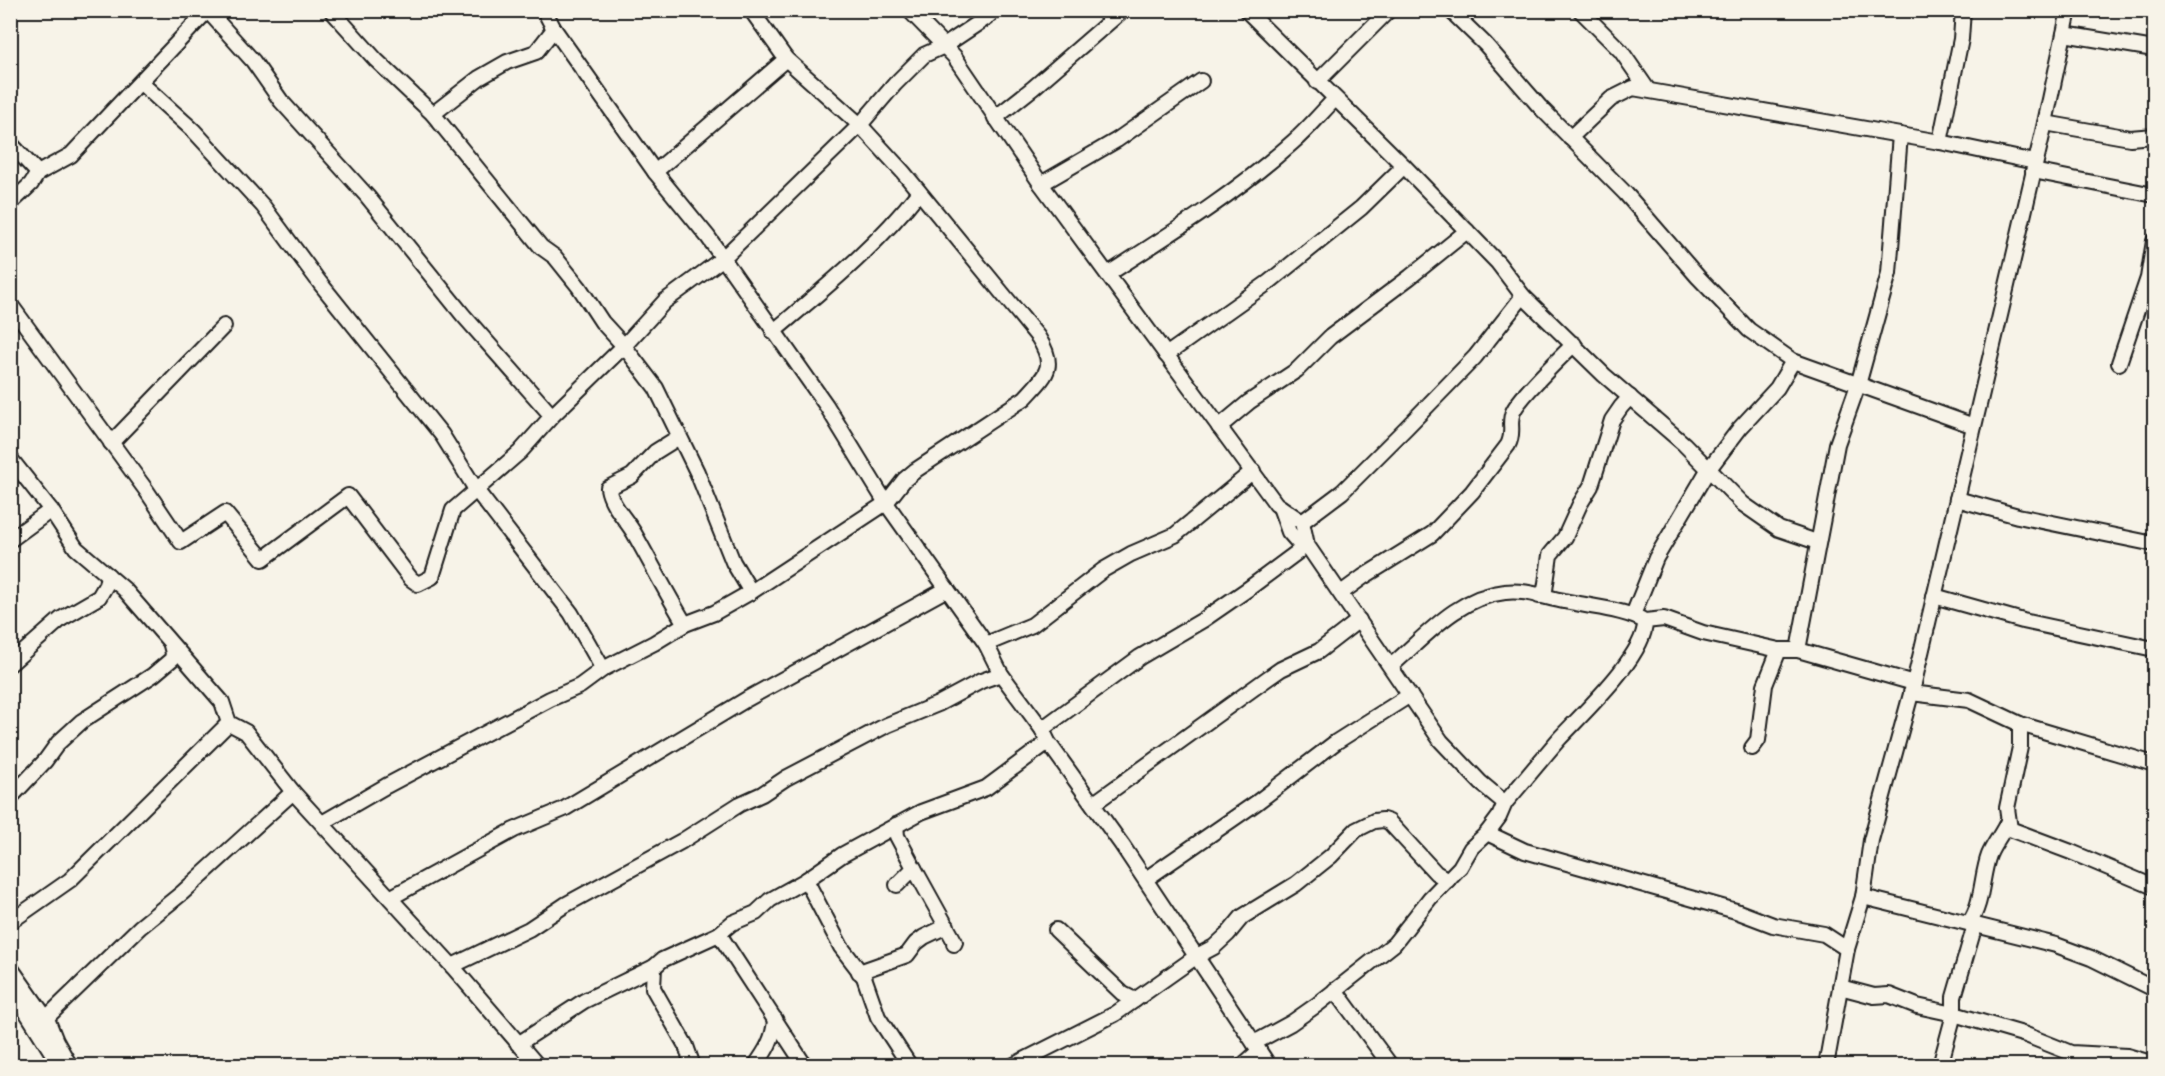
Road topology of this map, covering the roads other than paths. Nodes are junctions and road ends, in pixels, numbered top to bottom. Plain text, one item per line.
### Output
1 (332, 10) edge
2 (751, 10) edge
3 (909, 10) edge
4 (994, 10) edge
5 (1123, 10) edge
6 (1389, 10) edge
7 (1450, 10) edge
8 (1580, 10) edge
9 (1963, 10) edge
10 (2069, 10) edge
11 (208, 11) edge
12 (545, 11) edge
13 (1248, 11) edge
14 (554, 29) junction
15 (2064, 34) junction
16 (944, 46) junction
17 (2154, 49) edge
18 (786, 59) junction
19 (1201, 81) dead end
20 (1317, 82) junction
21 (141, 83) junction
22 (1648, 90) junction
23 (1335, 99) junction
24 (433, 114) junction
25 (994, 118) junction
26 (2045, 123) junction
27 (860, 125) junction
28 (1900, 135) junction
29 (2154, 136) edge
30 (1570, 138) junction
31 (1940, 142) junction
32 (10, 143) edge
33 (1404, 166) junction
34 (2034, 166) junction
35 (655, 172) junction
36 (38, 173) junction
37 (1041, 184) junction
38 (919, 192) junction
39 (2154, 195) edge
40 (10, 204) edge
41 (1467, 231) junction
42 (2154, 241) edge
43 (722, 259) junction
44 (1108, 274) junction
45 (2151, 279) edge
46 (1523, 296) junction
47 (10, 304) edge
48 (225, 326) dead end
49 (773, 332) junction
50 (1574, 344) junction
51 (624, 346) junction
52 (1166, 355) junction
53 (1792, 361) junction
54 (2119, 363) dead end
55 (1858, 385) junction
56 (1630, 397) junction
57 (552, 416) junction
58 (1974, 426) junction
59 (1219, 427) junction
60 (679, 437) junction
61 (111, 443) junction
62 (10, 458) edge
63 (1708, 470) junction
64 (1253, 471) junction
65 (477, 491) junction
66 (1957, 499) junction
67 (886, 503) junction
68 (1280, 507) junction
69 (51, 510) junction
70 (1302, 522) junction
71 (10, 540) edge
72 (1817, 542) junction
73 (2154, 544) edge
74 (1305, 546) junction
75 (108, 576) junction
76 (946, 589) junction
77 (751, 592) junction
78 (1341, 593) junction
79 (1539, 596) junction
80 (1934, 596) junction
81 (1639, 618) junction
82 (1359, 620) junction
83 (686, 624) junction
84 (986, 644) junction
85 (171, 645) junction
86 (2154, 649) edge
87 (1779, 650) junction
88 (1798, 650) junction
89 (10, 664) edge
90 (1391, 666) junction
91 (603, 669) junction
92 (1001, 674) junction
93 (1912, 688) junction
94 (1410, 695) junction
95 (229, 723) junction
96 (2020, 724) junction
97 (1042, 729) junction
98 (1048, 742) junction
99 (1752, 748) dead end
100 (2154, 764) edge
101 (296, 794) junction
102 (10, 798) edge
103 (1505, 803) junction
104 (1093, 804) junction
105 (2008, 821) junction
106 (321, 823) junction
107 (896, 825) junction
108 (1487, 833) junction
109 (914, 868) junction
110 (1146, 879) junction
111 (806, 880) junction
112 (1448, 880) junction
113 (897, 885) dead end
114 (2154, 887) edge
115 (1863, 897) junction
116 (390, 898) junction
117 (11, 920) edge
118 (1972, 924) junction
119 (947, 926) junction
120 (1056, 930) dead end
121 (719, 933) junction
122 (954, 944) dead end
123 (1847, 948) junction
124 (1197, 956) junction
125 (452, 966) junction
126 (10, 967) edge
127 (654, 967) junction
128 (859, 972) junction
129 (10, 986) edge
130 (1840, 987) junction
131 (2154, 989) edge
132 (1335, 990) junction
133 (1136, 1000) junction
134 (1954, 1014) junction
135 (775, 1019) junction
136 (42, 1024) junction
137 (518, 1044) junction
138 (1257, 1047) junction
139 (904, 1063) edge
140 (2154, 1064) edge
141 (60, 1065) edge
142 (70, 1065) edge
143 (538, 1065) edge
144 (693, 1065) edge
145 (754, 1065) edge
146 (805, 1065) edge
147 (1012, 1065) edge
148 (1242, 1065) edge
149 (1269, 1065) edge
150 (1391, 1065) edge
151 (1826, 1065) edge
152 (1940, 1065) edge

1 - 24 street
2 - 18 street
3 - 16 street
4 - 16 street
5 - 25 street
6 - 20 street
7 - 30 street
8 - 22 street
9 - 31 street
10 - 15 street
11 - 21 street
11 - 57 street
12 - 14 street
13 - 20 street
14 - 24 street
14 - 35 street
15 - 17 street
15 - 26 street
16 - 25 street
16 - 27 street
18 - 27 street
18 - 35 street
19 - 37 street
20 - 23 street
21 - 36 street
21 - 65 street
22 - 28 street
22 - 30 street
23 - 33 street
23 - 44 street
24 - 51 street
25 - 37 street
26 - 29 street
26 - 34 street
27 - 38 street
27 - 43 street
28 - 31 street
28 - 55 street
30 - 53 street
31 - 34 street
32 - 36 street
33 - 41 street
33 - 52 street
34 - 39 street
34 - 58 street
35 - 43 street
36 - 40 street
37 - 44 street
38 - 49 street
38 - 67 street
41 - 46 street
41 - 59 street
42 - 45 street
43 - 49 street
43 - 51 street
44 - 52 street
45 - 54 street
46 - 50 street
46 - 70 street
47 - 61 street
48 - 61 street
49 - 67 street
50 - 56 street
50 - 78 street
51 - 57 street
51 - 60 street
52 - 59 street
53 - 55 street
53 - 63 street
55 - 58 street
55 - 72 street
56 - 63 street
56 - 79 street
57 - 65 street
58 - 66 street
59 - 64 street
60 - 77 street
60 - 83 street
61 - 65 street
62 - 69 street
63 - 72 street
63 - 81 street
64 - 68 street
64 - 84 street
65 - 91 street
66 - 73 street
66 - 80 street
67 - 76 street
67 - 77 street
68 - 70 street
68 - 74 street
69 - 71 street
69 - 75 street
70 - 74 street
72 - 88 street
74 - 78 street
74 - 97 street
75 - 85 street
75 - 89 street
76 - 84 street
76 - 116 street
77 - 83 street
78 - 82 street
79 - 81 street
79 - 90 street
80 - 86 street
80 - 93 street
81 - 87 street
81 - 103 street
82 - 90 street
82 - 104 street
83 - 91 street
84 - 92 street
85 - 95 street
85 - 102 street
87 - 88 street
87 - 99 street
88 - 93 street
90 - 94 street
91 - 106 street
92 - 97 street
92 - 125 street
93 - 96 street
93 - 115 street
94 - 103 street
94 - 110 street
95 - 101 street
95 - 117 street
96 - 100 street
96 - 105 street
97 - 98 street
98 - 104 street
98 - 107 street
101 - 106 street
101 - 136 street
103 - 108 street
104 - 110 street
105 - 114 street
105 - 118 street
106 - 116 street
107 - 109 street
107 - 111 street
108 - 112 street
108 - 123 street
109 - 113 street
109 - 119 street
110 - 124 street
111 - 121 street
111 - 128 street
112 - 124 street
112 - 132 street
115 - 118 street
115 - 123 street
116 - 125 street
118 - 131 street
118 - 134 street
119 - 122 street
119 - 128 street
120 - 133 street
121 - 127 street
121 - 135 street
123 - 130 street
124 - 133 street
124 - 138 street
125 - 137 street
126 - 136 street
127 - 137 street
127 - 144 street
128 - 139 street
129 - 136 street
130 - 134 street
130 - 151 street
132 - 138 street
132 - 150 street
133 - 147 street
134 - 140 street
134 - 152 street
135 - 145 street
135 - 146 street
136 - 141 street
136 - 142 street
137 - 143 street
138 - 148 street
138 - 149 street

